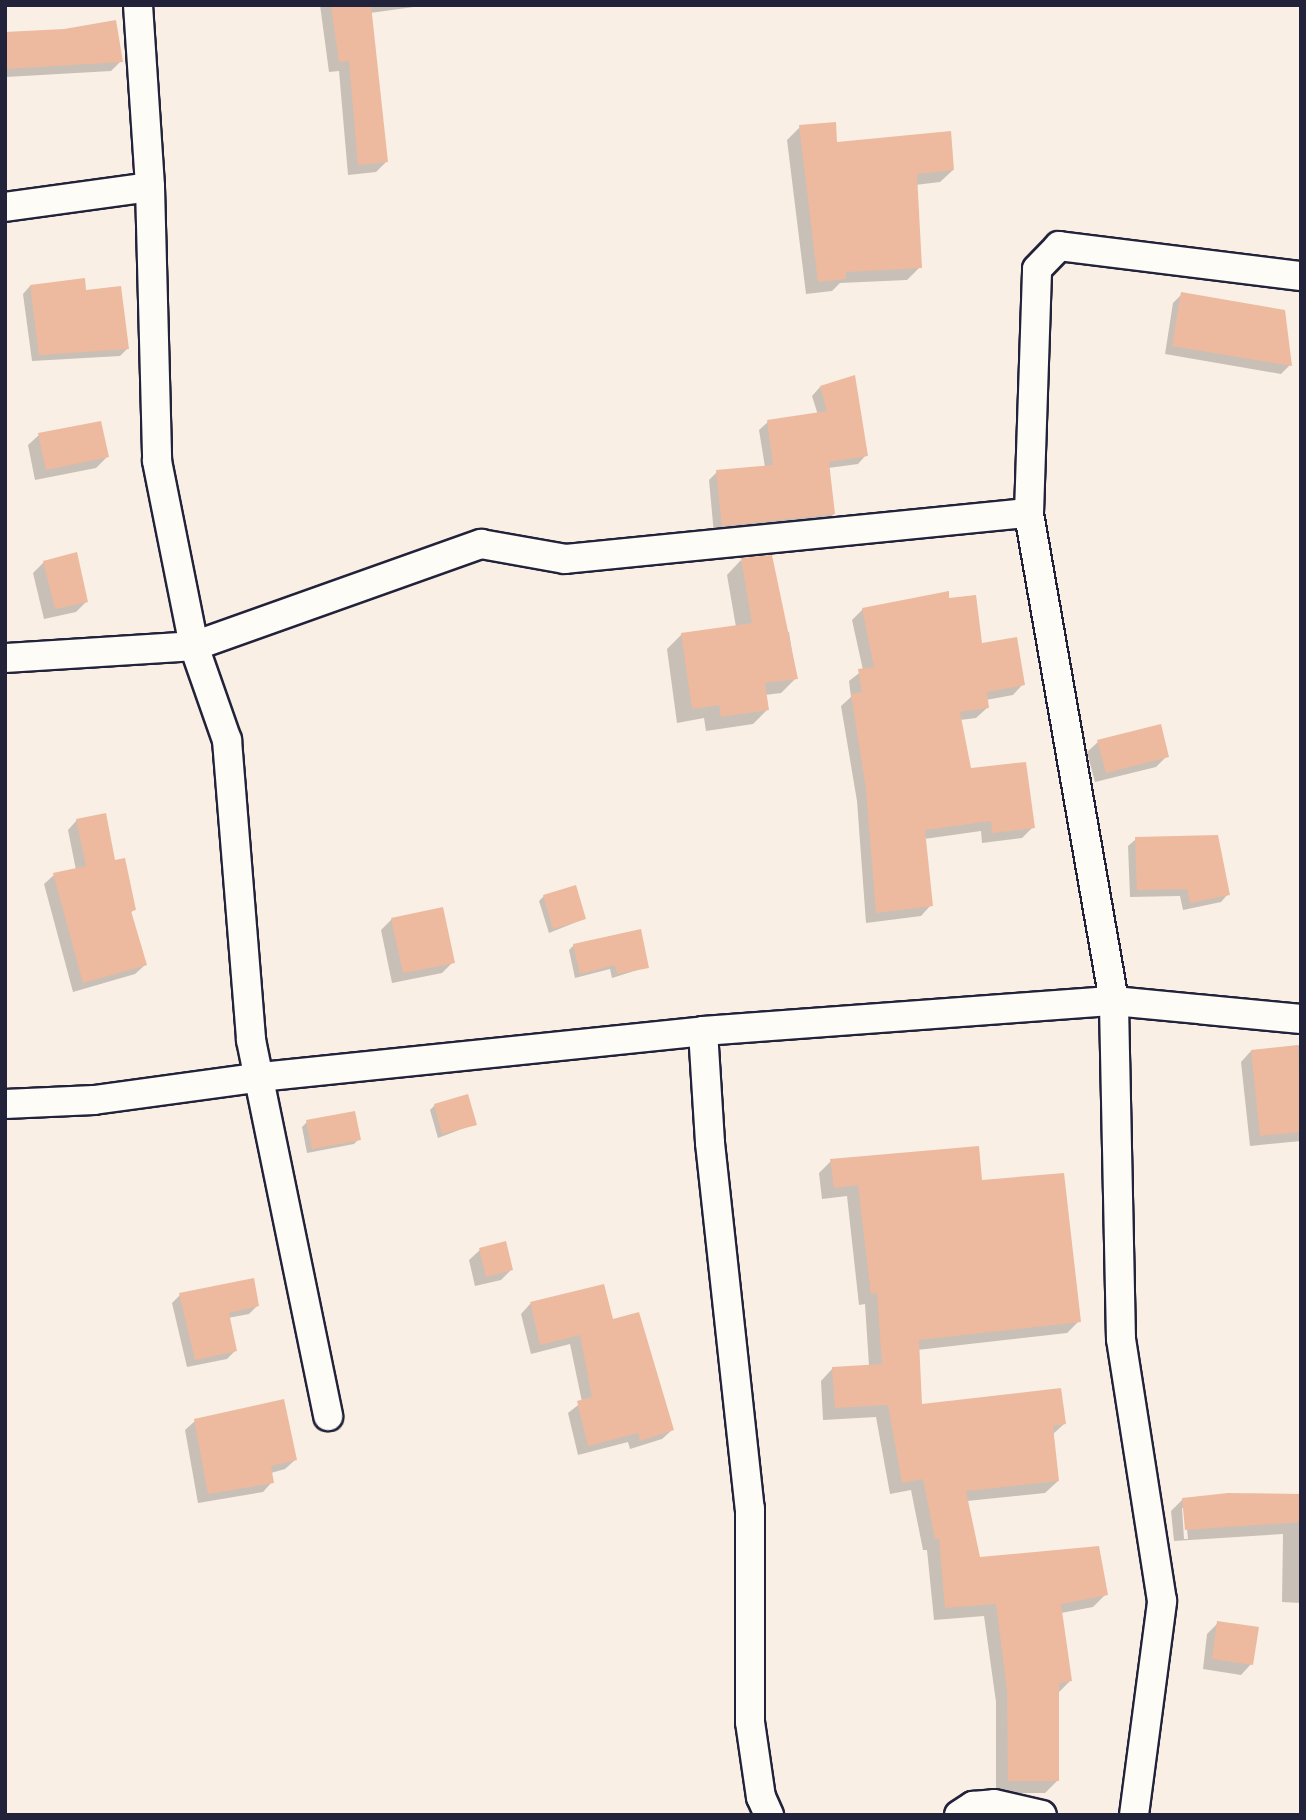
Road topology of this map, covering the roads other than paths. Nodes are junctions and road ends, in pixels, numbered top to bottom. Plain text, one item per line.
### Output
1 (138, 5) edge
2 (150, 187) junction
3 (5, 206) edge
4 (1301, 276) edge
5 (1029, 513) junction
6 (194, 646) junction
7 (5, 659) edge
8 (1114, 1001) junction
9 (1301, 1019) edge
10 (703, 1031) junction
11 (261, 1077) junction
12 (5, 1104) edge
13 (328, 1416) dead end
14 (769, 1815) edge
15 (960, 1815) edge
16 (1042, 1815) edge
17 (1134, 1815) edge

1 - 2 street
2 - 3 street
2 - 6 street
4 - 5 street
5 - 6 street
5 - 8 street
6 - 7 street
6 - 11 street
8 - 9 street
8 - 10 street
8 - 17 street
10 - 11 street
10 - 14 street
11 - 12 street
11 - 13 street
15 - 16 street

